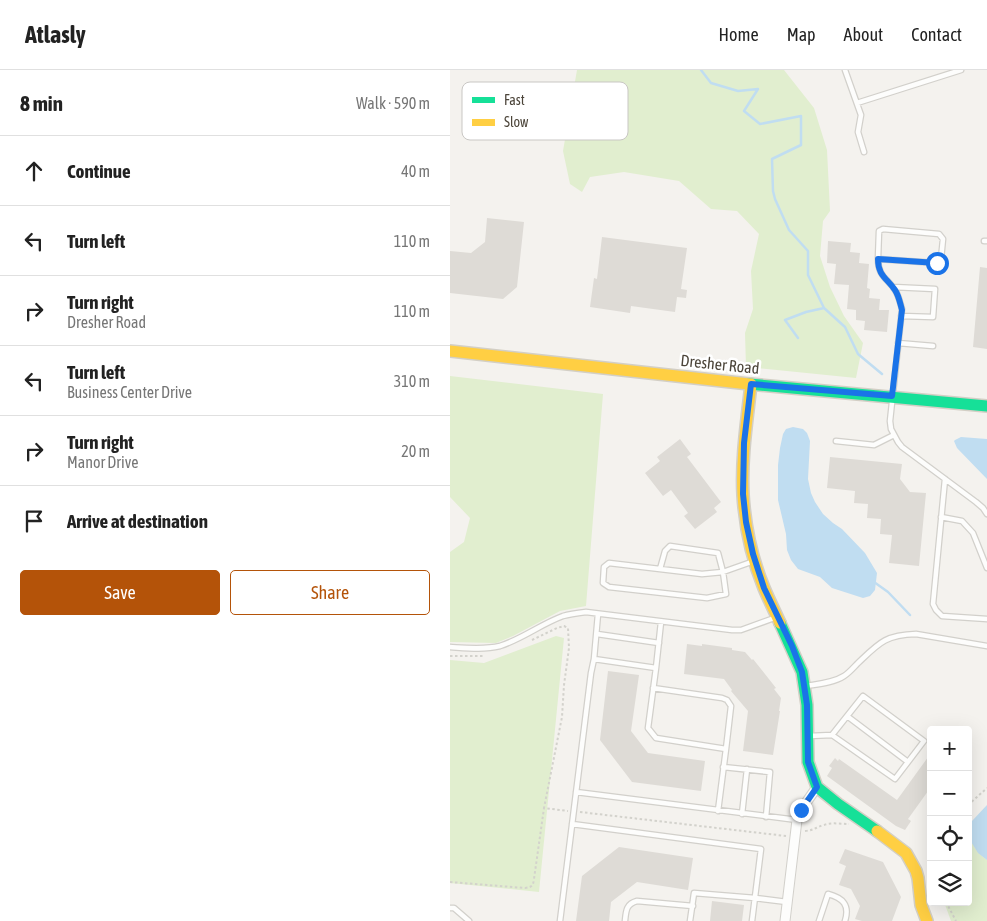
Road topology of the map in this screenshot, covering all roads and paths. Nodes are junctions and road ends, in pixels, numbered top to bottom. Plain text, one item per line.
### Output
1 (845, 70) edge
2 (961, 70) edge
3 (857, 103) junction
4 (864, 152) dead end
5 (878, 259) junction
6 (893, 287) junction
7 (901, 316) junction
8 (898, 343) junction
9 (933, 346) dead end
10 (450, 351) edge
11 (751, 384) junction
12 (892, 396) junction
13 (987, 406) edge
14 (894, 435) junction
15 (836, 441) dead end
16 (945, 479) junction
17 (987, 514) edge
18 (941, 517) junction
19 (755, 560) junction
20 (987, 568) edge
21 (660, 569) junction
22 (723, 572) junction
23 (598, 614) junction
24 (778, 616) junction
25 (987, 619) edge
26 (661, 622) junction
27 (597, 634) junction
28 (526, 642) dead end
29 (659, 643) junction
30 (450, 646) edge
31 (987, 646) edge
32 (450, 656) edge
33 (484, 656) dead end
34 (594, 659) junction
35 (656, 668) junction
36 (804, 687) junction
37 (653, 688) junction
38 (847, 716) junction
39 (832, 735) junction
40 (807, 736) junction
41 (726, 749) junction
42 (908, 762) junction
43 (724, 767) junction
44 (747, 770) junction
45 (817, 787) junction
46 (987, 788) edge
47 (576, 792) junction
48 (972, 801) edge
49 (544, 808) junction
50 (718, 811) junction
51 (574, 812) junction
52 (742, 814) junction
53 (766, 817) junction
54 (797, 820) junction
55 (572, 824) junction
56 (852, 824) dead end
57 (797, 831) junction
58 (450, 882) edge
59 (755, 898) junction
60 (788, 902) junction
61 (693, 906) junction
62 (948, 906) edge
63 (450, 908) edge
64 (469, 921) edge
65 (560, 921) edge
66 (625, 921) edge
67 (690, 921) edge
68 (752, 921) edge
69 (785, 921) edge
70 (819, 921) edge
71 (845, 921) edge
72 (928, 921) edge
73 (956, 921) edge

1 - 3 lane
2 - 3 lane
3 - 4 lane
5 - 5 lane
5 - 6 lane
6 - 7 lane
6 - 7 lane
7 - 8 lane
8 - 9 lane
8 - 12 lane
10 - 11 street, Dresher Road
11 - 12 street, Dresher Road
11 - 19 street
12 - 13 street, Dresher Road
12 - 14 lane
14 - 15 lane
14 - 16 lane
16 - 17 lane
16 - 18 lane
18 - 20 lane
18 - 25 lane
19 - 22 lane
19 - 24 street
21 - 22 lane
21 - 22 lane
21 - 22 lane
23 - 26 lane
23 - 27 lane
23 - 30 lane
24 - 26 lane
24 - 36 street
26 - 29 lane
27 - 29 lane
27 - 34 lane
28 - 49 path
29 - 35 lane
31 - 36 lane
32 - 33 path
34 - 35 lane
34 - 47 lane
35 - 37 lane
36 - 40 street
37 - 41 lane
37 - 41 lane
38 - 39 lane
38 - 42 lane
38 - 42 lane
39 - 40 lane
39 - 42 lane
40 - 45 street
41 - 43 lane
43 - 44 lane
43 - 50 lane
44 - 52 lane
44 - 53 lane
45 - 54 street
45 - 72 street
46 - 48 path
47 - 50 lane
47 - 51 lane
49 - 51 path
49 - 58 path
50 - 52 lane
51 - 55 lane
51 - 57 path
52 - 53 lane
53 - 54 lane
54 - 57 street
55 - 59 lane
55 - 65 lane
56 - 57 path
57 - 60 street
59 - 60 lane
59 - 61 lane
59 - 68 lane
60 - 69 street
61 - 66 lane
61 - 67 lane
62 - 73 path
63 - 64 lane
70 - 71 lane

